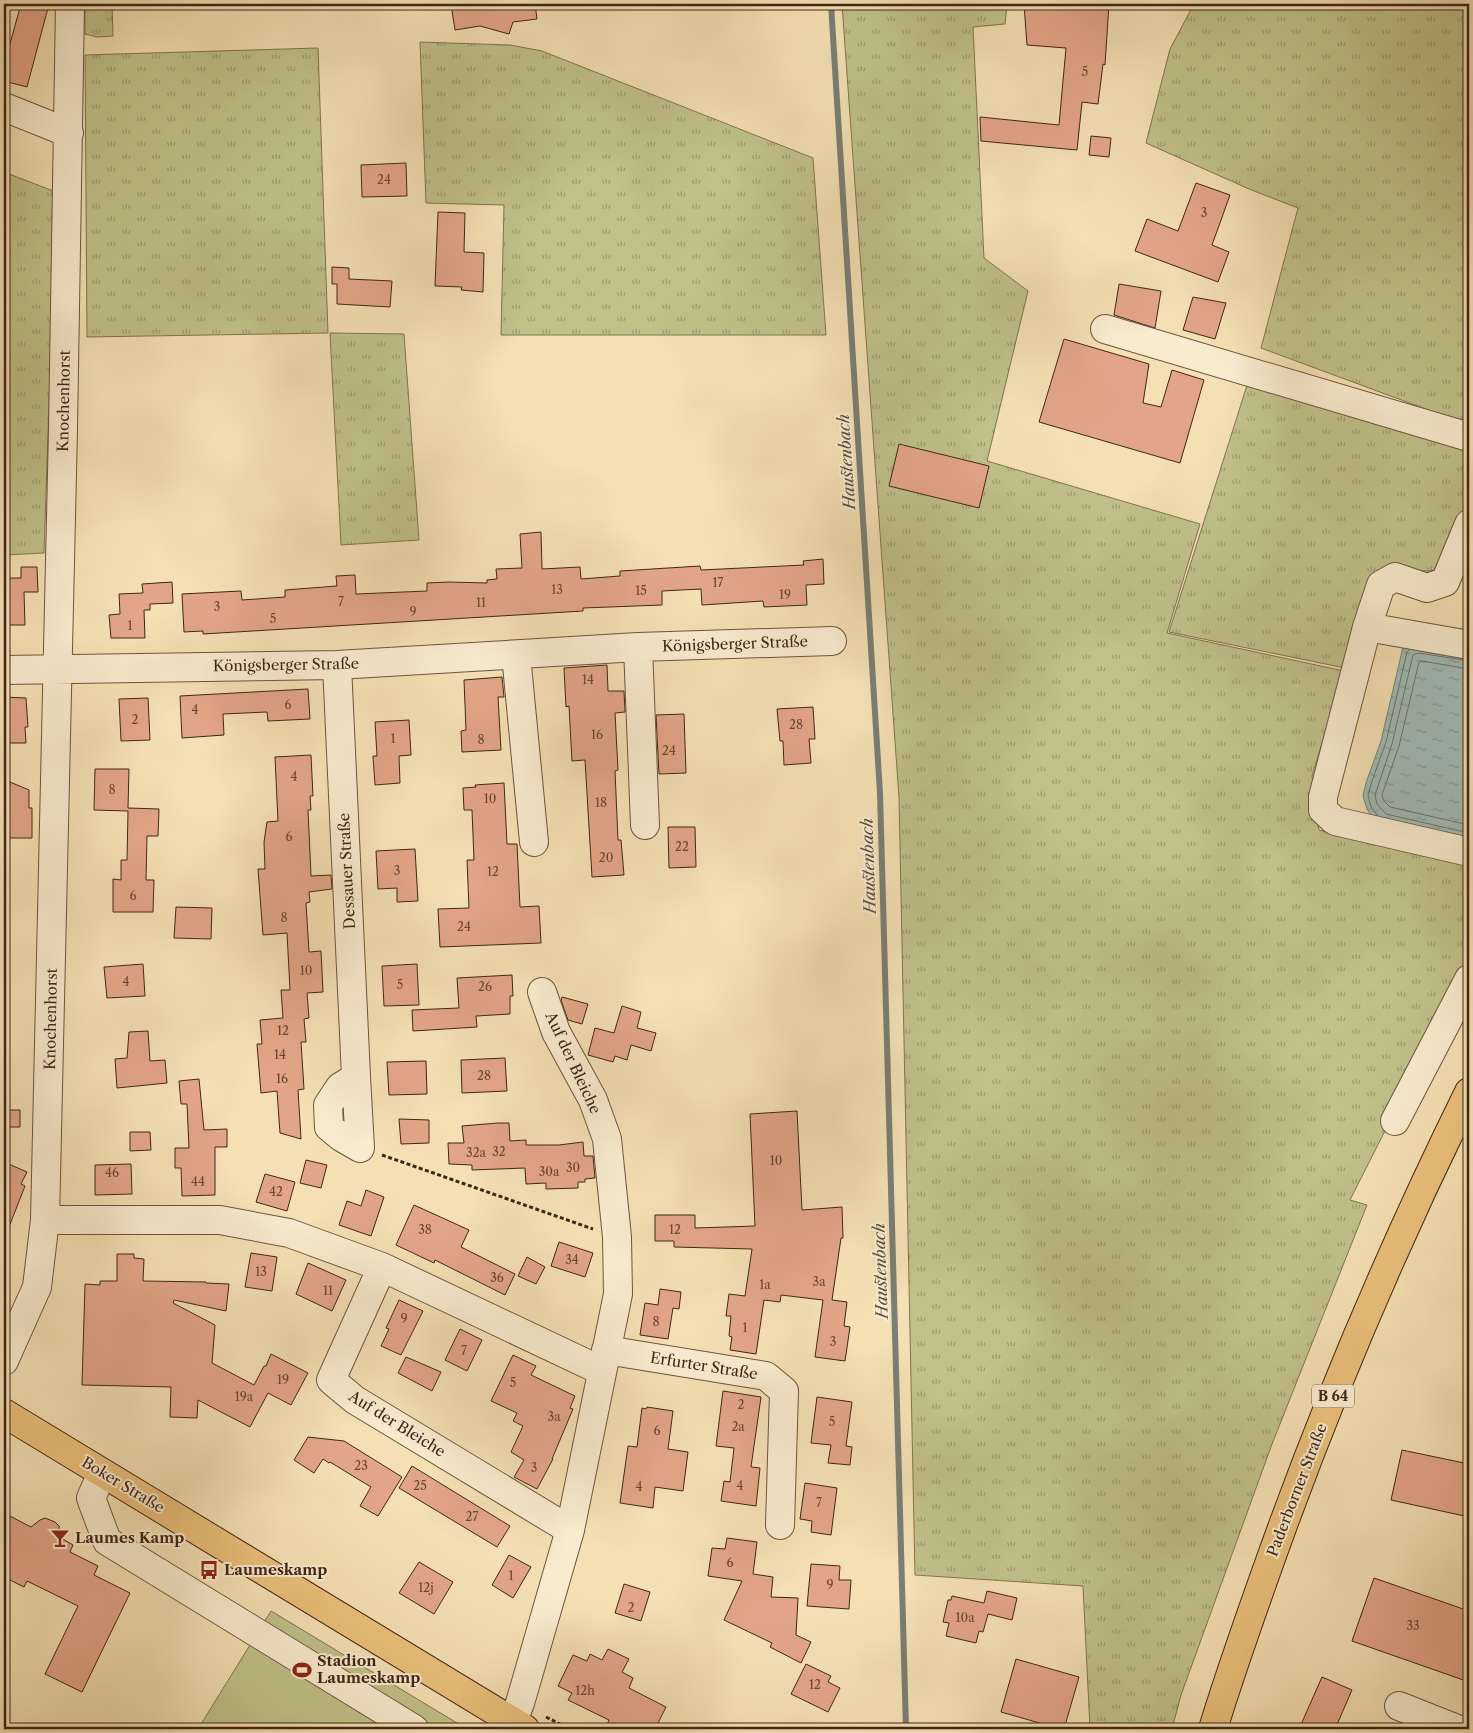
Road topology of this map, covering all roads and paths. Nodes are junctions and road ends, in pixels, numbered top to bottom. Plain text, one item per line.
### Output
1 (70, 4) edge
2 (4, 107) edge
3 (69, 133) junction
4 (1105, 329) dead end
5 (1469, 438) edge
6 (1469, 524) edge
7 (1367, 627) junction
8 (832, 641) dead end
9 (1469, 644) edge
10 (638, 647) junction
11 (516, 655) junction
12 (337, 665) junction
13 (4, 670) edge
14 (57, 670) junction
15 (645, 825) dead end
16 (534, 842) dead end
17 (1469, 852) edge
18 (1469, 979) edge
19 (542, 992) dead end
20 (1469, 1092) edge
21 (1395, 1121) dead end
22 (360, 1148) joint
23 (46, 1220) junction
24 (617, 1237) junction
25 (382, 1267) junction
26 (604, 1360) junction
27 (4, 1361) edge
28 (4, 1413) edge
29 (102, 1472) junction
30 (780, 1525) dead end
31 (570, 1530) junction
32 (1399, 1706) dead end
33 (519, 1726) edge
34 (414, 1729) edge
35 (1213, 1729) edge
36 (1457, 1729) edge

1 - 3 street, Knochenhorst
2 - 3 street
3 - 14 street, Knochenhorst
4 - 5 street
6 - 7 street
7 - 9 street
7 - 17 street
8 - 10 street, Königsberger Straße
10 - 11 street, Königsberger Straße
10 - 15 street
11 - 12 street, Königsberger Straße
11 - 16 street
12 - 14 street, Königsberger Straße
12 - 22 street, Dessauer Straße
13 - 14 street
14 - 23 street, Knochenhorst
18 - 21 street
19 - 24 street, Auf der Bleiche
20 - 35 main road, Paderborner Straße / B 64
22 - 24 path
23 - 25 street
23 - 27 street, Knochenhorst
24 - 26 street, Auf der Bleiche
25 - 26 street
25 - 31 street, Auf der Bleiche
26 - 30 street, Erfurter Straße
26 - 31 street, Auf der Bleiche
28 - 29 main road, Boker Straße
29 - 33 main road, Boker Straße
29 - 34 street
31 - 33 street, Auf der Bleiche
32 - 36 street

